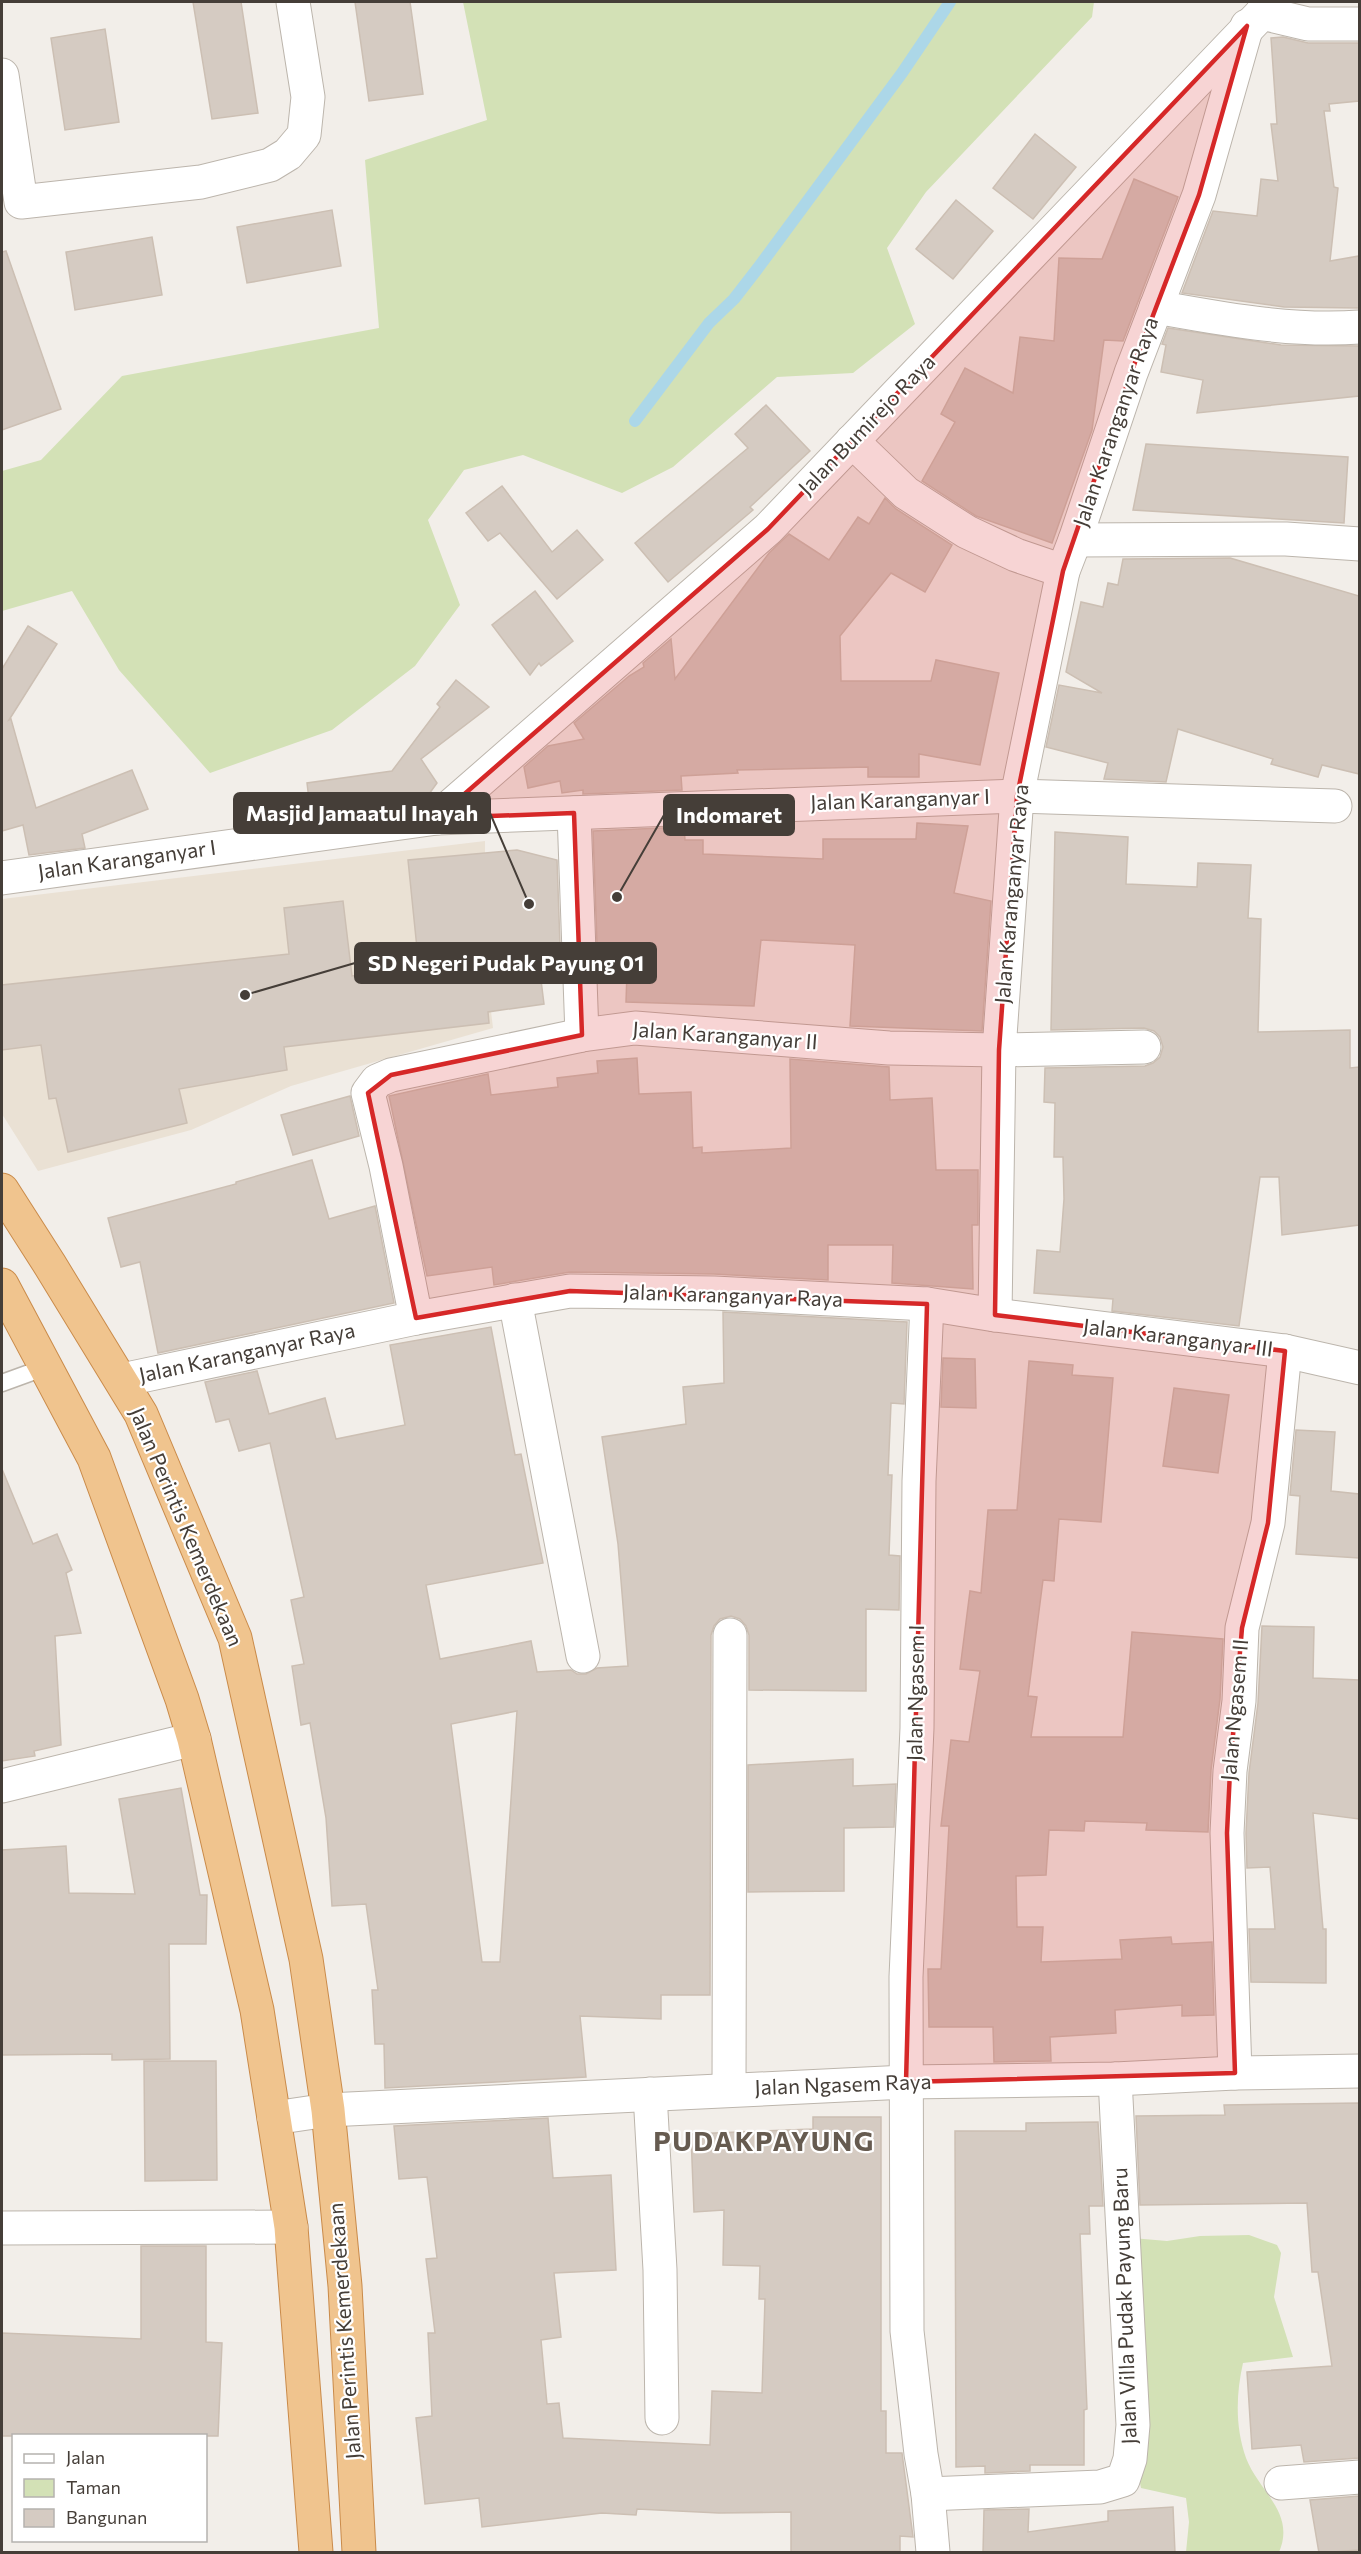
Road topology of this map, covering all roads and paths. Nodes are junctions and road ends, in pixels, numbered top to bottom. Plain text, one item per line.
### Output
1 (293, 2) edge
2 (1259, 14) edge
3 (1359, 24) edge
4 (2, 75) edge
5 (11, 204) edge
6 (1156, 307) junction
7 (1359, 327) edge
8 (852, 441) junction
9 (1075, 540) junction
10 (1359, 544) edge
11 (1063, 571) junction
12 (1017, 796) junction
13 (1335, 806) dead end
14 (574, 813) junction
15 (437, 818) junction
16 (2, 878) edge
17 (582, 1035) junction
18 (1144, 1047) dead end
19 (999, 1050) junction
20 (2, 1190) edge
21 (2, 1285) edge
22 (514, 1300) junction
23 (927, 1304) junction
24 (995, 1315) junction
25 (416, 1318) junction
26 (1285, 1351) junction
27 (46, 1367) junction
28 (1359, 1368) edge
29 (122, 1380) junction
30 (2, 1383) edge
31 (730, 1635) dead end
32 (583, 1656) dead end
33 (194, 1740) junction
34 (2, 1786) edge
35 (1359, 2071) edge
36 (1235, 2073) junction
37 (1114, 2079) junction
38 (906, 2082) junction
39 (729, 2089) junction
40 (650, 2094) junction
41 (327, 2110) junction
42 (274, 2118) junction
43 (291, 2227) junction
44 (2, 2228) edge
45 (662, 2418) dead end
46 (1359, 2477) edge
47 (1281, 2483) dead end
48 (928, 2494) junction
49 (316, 2553) edge
50 (359, 2553) edge
51 (933, 2553) edge

1 - 5 street
2 - 3 street
2 - 6 street, Jalan Karanganyar Raya
2 - 8 street, Jalan Bumirejo Raya
4 - 5 street
6 - 7 street
6 - 9 street, Jalan Karanganyar Raya
8 - 11 street
8 - 15 street, Jalan Bumirejo Raya
9 - 10 street
9 - 11 street, Jalan Karanganyar Raya
11 - 12 street, Jalan Karanganyar Raya
12 - 13 street, Jalan Karanganyar I
12 - 14 street, Jalan Karanganyar I
12 - 19 street, Jalan Karanganyar Raya
14 - 15 street, Jalan Karanganyar I
14 - 17 street
15 - 16 street, Jalan Karanganyar I
17 - 19 street, Jalan Karanganyar II
17 - 25 street, Jalan Karanganyar II
18 - 19 street, Jalan Karanganyar II
19 - 24 street, Jalan Karanganyar Raya
20 - 29 highway, Jalan Perintis Kemerdekaan
21 - 27 highway
22 - 23 street, Jalan Karanganyar Raya
22 - 25 street, Jalan Karanganyar Raya
22 - 32 street
23 - 24 street, Jalan Karanganyar Raya
23 - 38 street, Jalan Ngasem I
24 - 26 street, Jalan Karanganyar III
25 - 29 street, Jalan Karanganyar Raya
26 - 28 street, Jalan Karanganyar III
26 - 36 street, Jalan Ngasem II
27 - 30 lane
27 - 33 highway
29 - 41 highway, Jalan Perintis Kemerdekaan
31 - 39 street
33 - 34 street
33 - 42 highway
35 - 36 street, Jalan Ngasem Raya
36 - 37 street, Jalan Ngasem Raya
37 - 38 street, Jalan Ngasem Raya
37 - 48 street, Jalan Villa Pudak Payung Baru
38 - 39 street, Jalan Ngasem Raya
38 - 48 street
39 - 40 street, Jalan Ngasem Raya
40 - 41 street, Jalan Ngasem Raya
40 - 45 street
41 - 42 street
41 - 50 highway, Jalan Perintis Kemerdekaan
42 - 43 highway
43 - 44 street
43 - 49 highway
46 - 47 street
48 - 51 street

